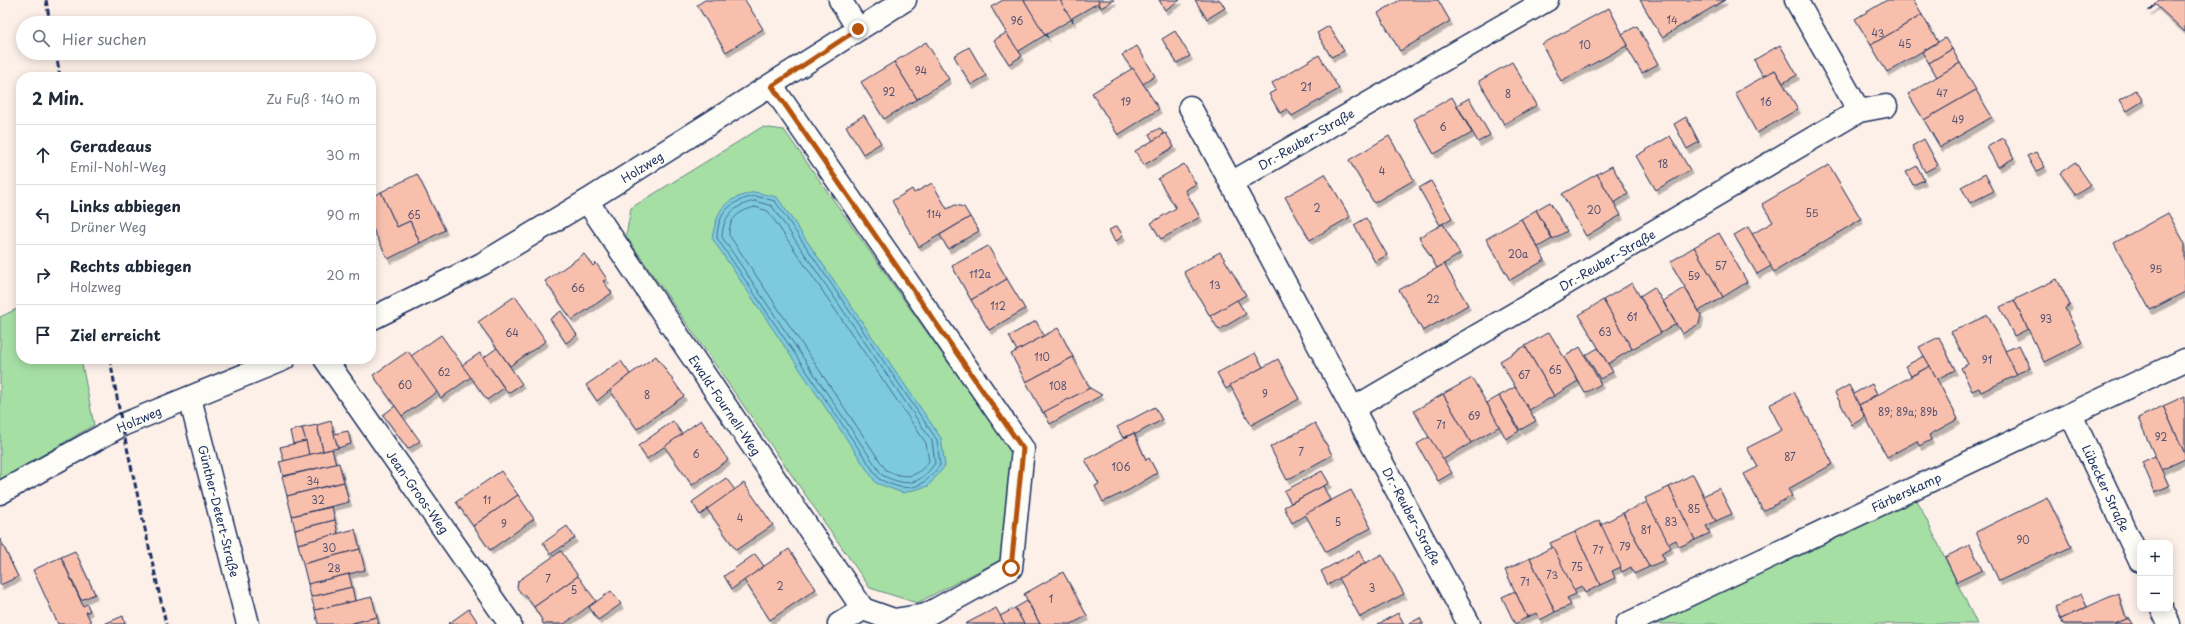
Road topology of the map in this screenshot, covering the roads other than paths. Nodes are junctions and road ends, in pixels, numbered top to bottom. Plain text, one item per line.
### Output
1 (840, 0) edge
2 (905, 0) edge
3 (1548, 0) edge
4 (1796, 0) edge
5 (858, 29) junction
6 (772, 86) junction
7 (1886, 106) dead end
8 (1190, 107) dead end
9 (1859, 111) junction
10 (1231, 183) junction
11 (587, 201) junction
12 (376, 317) edge
13 (2185, 360) edge
14 (272, 364) edge
15 (328, 364) edge
16 (190, 398) junction
17 (1354, 408) junction
18 (2072, 415) junction
19 (0, 493) edge
20 (2137, 555) edge
21 (863, 609) junction
22 (2164, 612) edge
23 (248, 624) edge
24 (510, 624) edge
25 (839, 624) edge
26 (1469, 624) edge
27 (1627, 624) edge
28 (2170, 624) edge

1 - 5 street
2 - 5 street, Holzweg
3 - 10 street, Dr.-Reuber-Straße
4 - 9 street
5 - 6 street, Holzweg
6 - 11 street, Holzweg
6 - 21 street
7 - 9 street, Dr.-Reuber-Straße
8 - 10 street, Dr.-Reuber-Straße
9 - 17 street, Dr.-Reuber-Straße
10 - 17 street, Dr.-Reuber-Straße
11 - 12 street, Holzweg
11 - 21 street, Ewald-Fournell-Weg
13 - 18 street, Färberskamp
14 - 16 street, Holzweg
15 - 24 street, Jean-Groos-Weg
16 - 19 street, Holzweg
16 - 23 street, Günther-Detert-Straße
17 - 26 street, Dr.-Reuber-Straße
18 - 20 street, Lübecker Straße
18 - 27 street, Färberskamp
21 - 25 street
22 - 28 street

